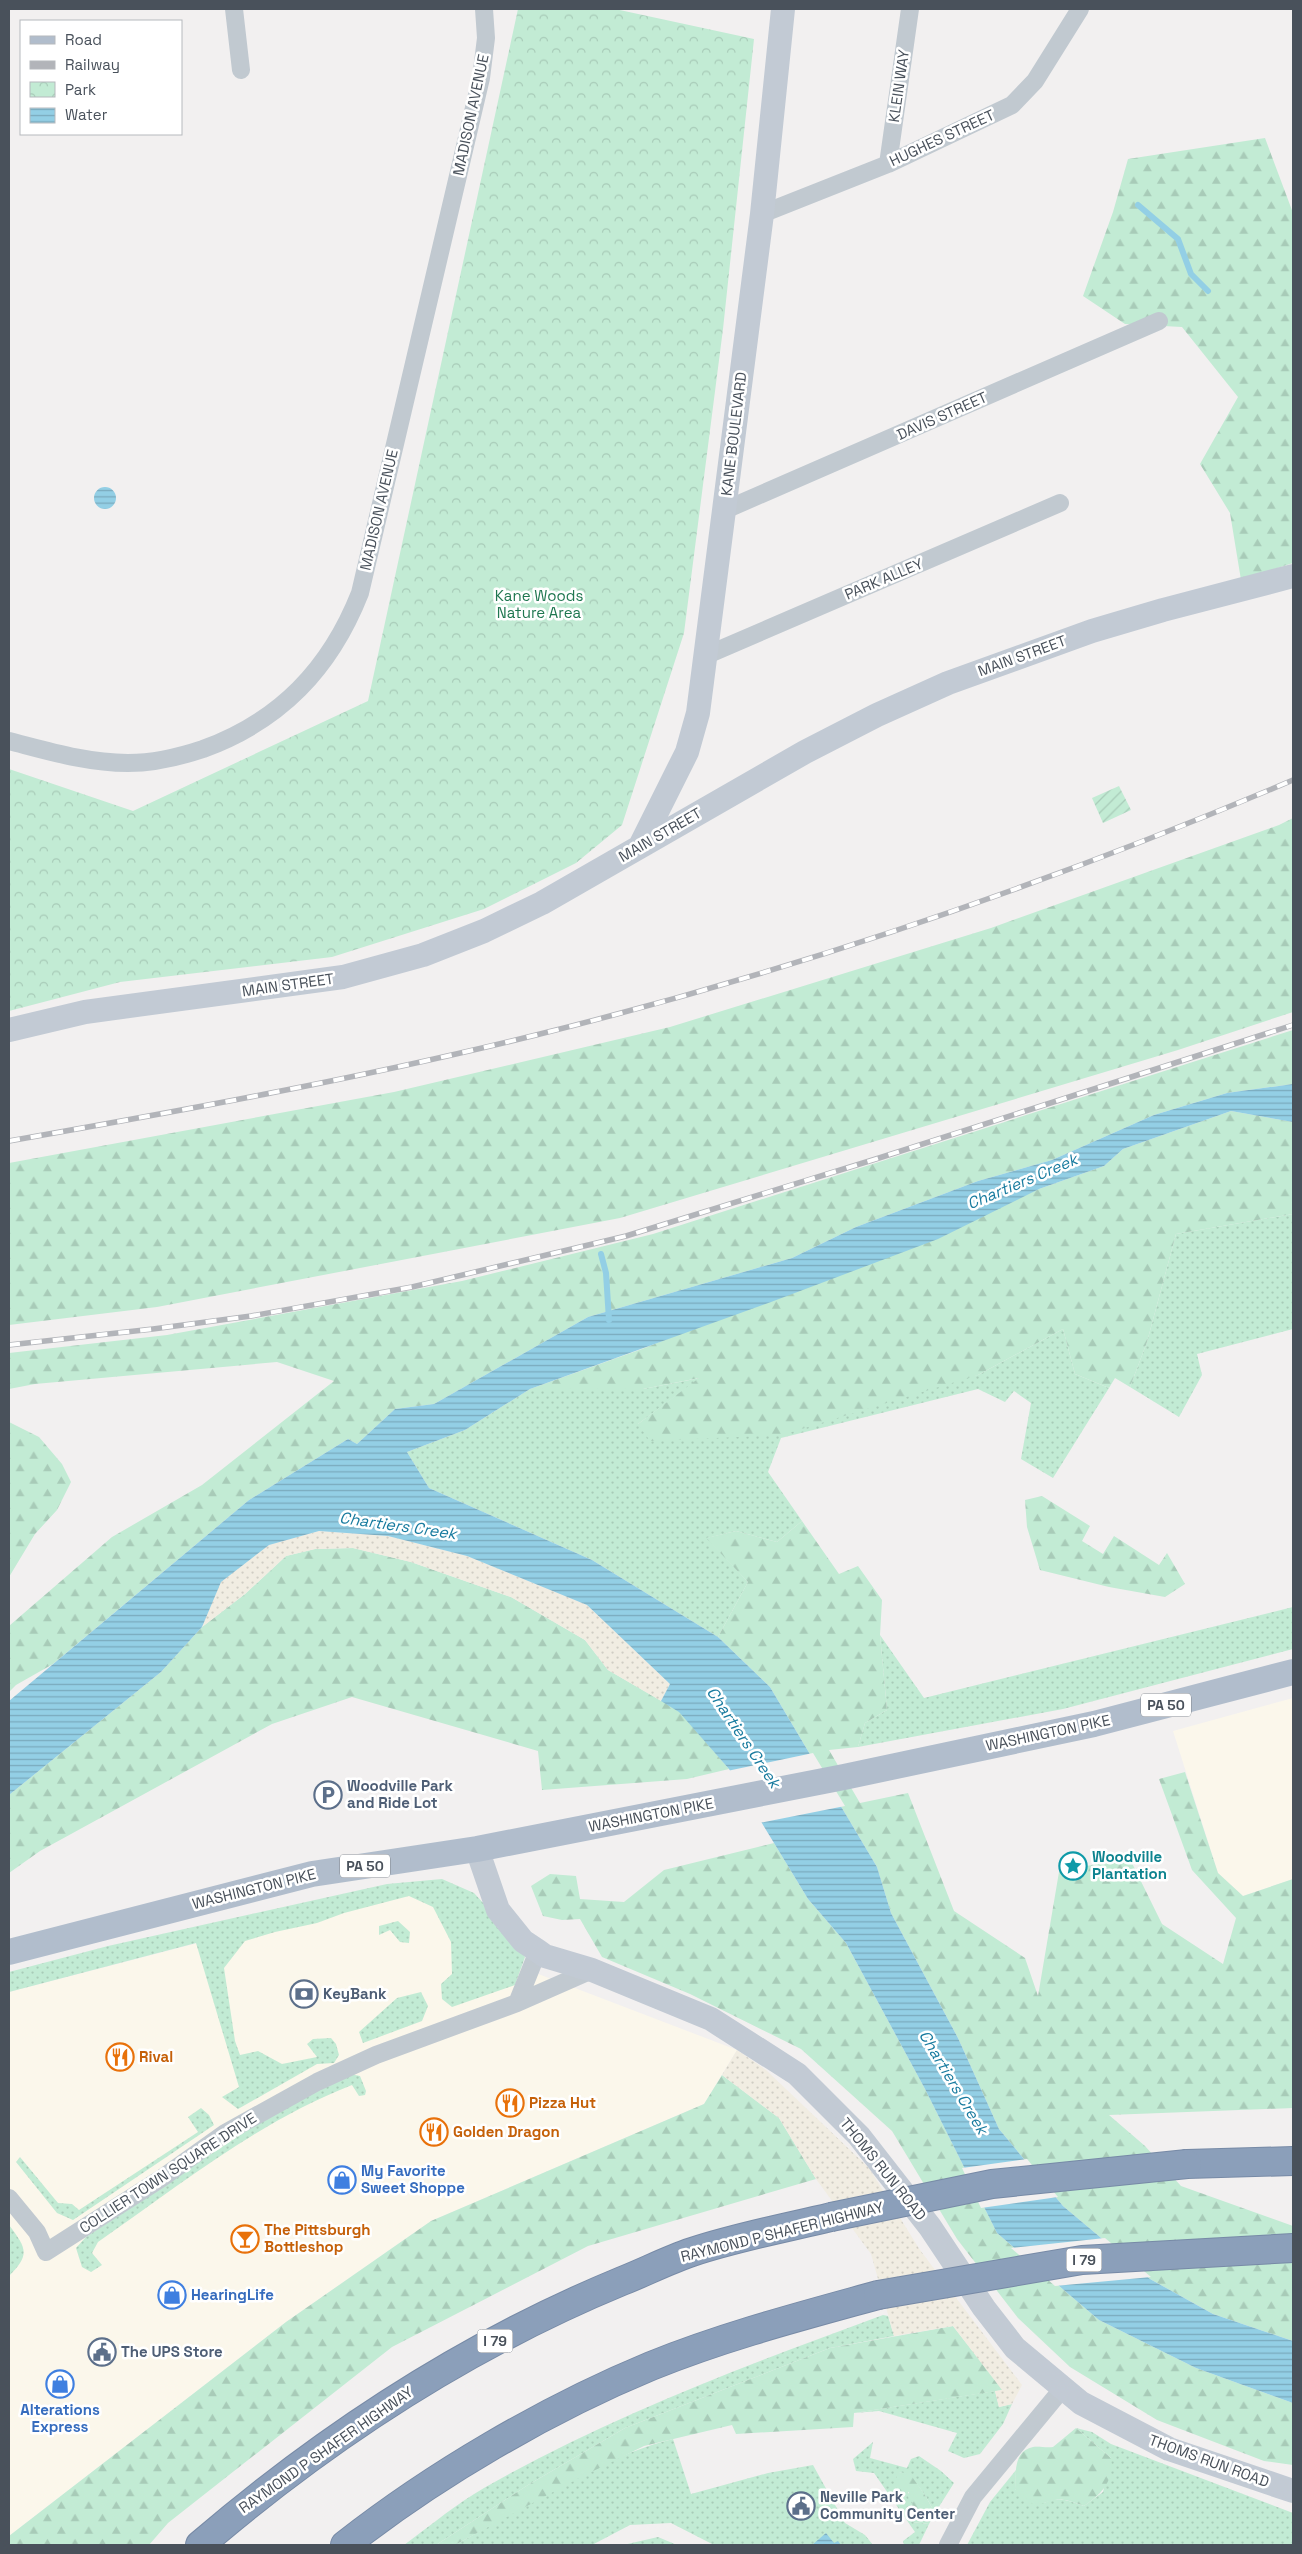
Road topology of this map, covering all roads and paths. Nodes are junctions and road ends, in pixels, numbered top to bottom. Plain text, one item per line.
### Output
1 (234, 9) edge
2 (484, 9) edge
3 (783, 9) edge
4 (910, 9) edge
5 (1080, 9) edge
6 (241, 70) dead end
7 (888, 164) junction
8 (762, 214) junction
9 (1159, 321) dead end
10 (1060, 503) dead end
11 (725, 510) junction
12 (1293, 576) edge
13 (708, 655) junction
14 (9, 741) edge
15 (640, 846) junction
16 (9, 1030) edge
17 (1293, 1672) edge
18 (477, 1849) junction
19 (538, 1951) junction
20 (9, 1952) edge
21 (592, 1970) junction
22 (517, 2002) junction
23 (1293, 2161) edge
24 (9, 2198) edge
25 (1293, 2248) edge
26 (1063, 2388) junction
27 (1293, 2491) edge
28 (200, 2545) edge
29 (345, 2545) edge
30 (948, 2545) edge

1 - 6 street
2 - 14 street, MADISON AVENUE
3 - 8 street, KANE BOULEVARD
4 - 7 street, KLEIN WAY
5 - 7 street, HUGHES STREET
7 - 8 street, HUGHES STREET
8 - 11 street, KANE BOULEVARD
9 - 11 street, DAVIS STREET
10 - 13 street, PARK ALLEY
11 - 13 street, KANE BOULEVARD
12 - 15 street, MAIN STREET
13 - 15 street, KANE BOULEVARD
15 - 16 street, MAIN STREET
17 - 18 main road, WASHINGTON PIKE / PA 50
18 - 19 street, THOMS RUN ROAD
18 - 20 main road, WASHINGTON PIKE / PA 50
19 - 21 street, THOMS RUN ROAD
19 - 22 street
21 - 22 street, COLLIER TOWN SQUARE DRIVE
21 - 26 street, THOMS RUN ROAD
22 - 24 street, COLLIER TOWN SQUARE DRIVE
23 - 28 highway, RAYMOND P SHAFER HIGHWAY / I 79, bridge
25 - 29 highway, I 79, bridge
26 - 27 street, THOMS RUN ROAD
26 - 30 street

